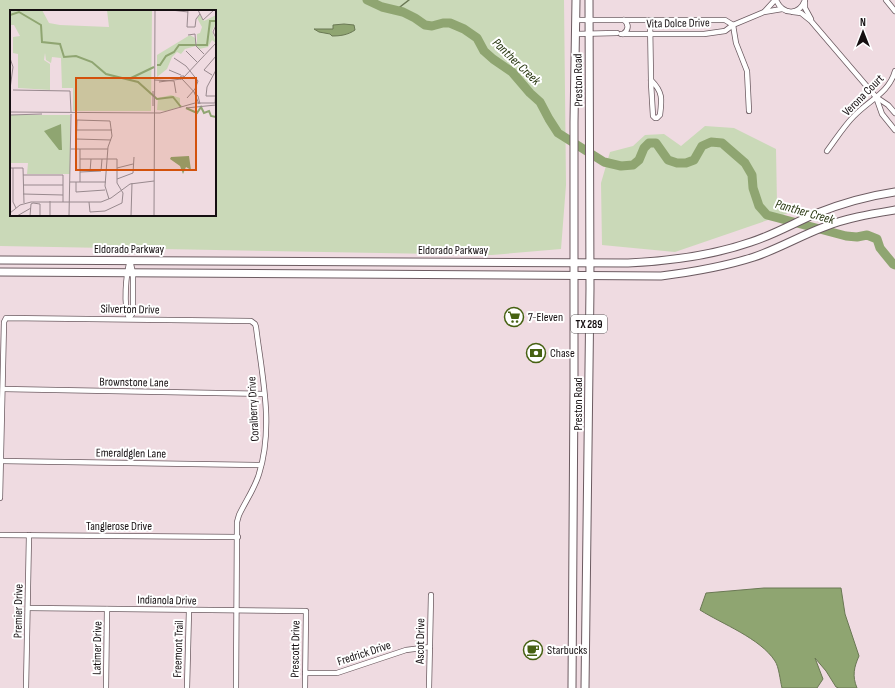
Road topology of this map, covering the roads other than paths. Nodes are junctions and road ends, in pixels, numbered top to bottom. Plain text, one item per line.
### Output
1 (576, 0) edge
2 (589, 0) edge
3 (776, 0) edge
4 (805, 0) edge
5 (886, 0) edge
6 (782, 9) junction
7 (895, 11) edge
8 (764, 12) junction
9 (793, 12) junction
10 (576, 20) junction
11 (589, 20) junction
12 (624, 20) junction
13 (650, 20) junction
14 (811, 21) junction
15 (733, 25) junction
16 (620, 33) junction
17 (651, 33) junction
18 (576, 34) junction
19 (589, 34) junction
20 (895, 71) edge
21 (651, 80) junction
22 (876, 97) junction
23 (749, 111) dead end
24 (895, 113) edge
25 (895, 130) edge
26 (827, 151) dead end
27 (895, 192) edge
28 (895, 210) edge
29 (0, 260) edge
30 (130, 260) junction
31 (350, 261) junction
32 (458, 261) junction
33 (575, 262) junction
34 (589, 263) junction
35 (0, 272) edge
36 (130, 273) junction
37 (351, 274) junction
38 (458, 275) junction
39 (575, 275) junction
40 (590, 276) junction
41 (129, 318) junction
42 (254, 322) joint
43 (3, 389) junction
44 (264, 394) junction
45 (574, 445) junction
46 (589, 445) junction
47 (1, 461) junction
48 (261, 465) junction
49 (0, 498) edge
50 (0, 535) edge
51 (29, 535) junction
52 (238, 537) junction
53 (573, 592) junction
54 (586, 592) junction
55 (431, 595) dead end
56 (28, 608) junction
57 (107, 609) junction
58 (189, 610) junction
59 (237, 610) junction
60 (306, 611) joint
61 (430, 647) junction
62 (305, 673) junction
63 (26, 688) edge
64 (106, 688) edge
65 (187, 688) edge
66 (236, 688) edge
67 (305, 688) edge
68 (429, 688) edge
69 (572, 688) edge
70 (585, 688) edge

1 - 10 main road, Preston Road / TX 289
2 - 11 main road, Preston Road / TX 289
3 - 6 street
3 - 8 street, Vita Dolce Drive
4 - 9 street
4 - 14 street
5 - 7 street
6 - 8 street, Vita Dolce Drive
6 - 9 street
8 - 15 street, Vita Dolce Drive
9 - 14 street
10 - 11 street, Vita Dolce Drive
10 - 18 main road, Preston Road / TX 289
11 - 12 street, Vita Dolce Drive
11 - 19 main road, Preston Road / TX 289
12 - 13 street, Vita Dolce Drive
12 - 16 street
13 - 15 street, Vita Dolce Drive
13 - 17 street
14 - 22 street
15 - 17 street, Vita Dolce Drive
15 - 23 street
16 - 17 street, Vita Dolce Drive
16 - 19 street, Vita Dolce Drive
17 - 21 street
18 - 19 street, Vita Dolce Drive
18 - 33 main road, Preston Road / TX 289
19 - 34 main road, Preston Road / TX 289
20 - 22 street, Verona Court
21 - 21 street
22 - 24 street
22 - 25 street
22 - 26 street, Verona Court
27 - 34 main road, Eldorado Parkway
28 - 40 main road, Eldorado Parkway
29 - 30 main road, Eldorado Parkway
30 - 31 main road, Eldorado Parkway
30 - 36 street
31 - 32 main road, Eldorado Parkway
31 - 37 main road
32 - 33 main road, Eldorado Parkway
32 - 38 main road
33 - 34 main road, Eldorado Parkway
33 - 39 main road, Preston Road / TX 289
34 - 40 main road, Preston Road / TX 289
35 - 36 main road, Eldorado Parkway
36 - 37 main road, Eldorado Parkway
36 - 41 street
37 - 38 main road, Eldorado Parkway
38 - 39 main road, Eldorado Parkway
39 - 40 main road, Eldorado Parkway
39 - 45 main road, Preston Road / TX 289
40 - 46 main road, Preston Road / TX 289
41 - 42 street, Silverton Drive
41 - 43 street, Silverton Drive
42 - 44 street, Coralberry Drive
43 - 44 street, Brownstone Lane
43 - 47 street
44 - 48 street, Coralberry Drive
45 - 46 main road
45 - 53 main road, Preston Road / TX 289
46 - 54 main road, Preston Road / TX 289
47 - 48 street, Emeraldglen Lane
47 - 49 street
48 - 52 street, Coralberry Drive
50 - 51 street, Tanglerose Drive
51 - 52 street, Tanglerose Drive
51 - 56 street, Premier Drive
52 - 59 street, Coralberry Drive
53 - 54 main road
53 - 69 main road, Preston Road / TX 289
54 - 70 main road, Preston Road / TX 289
55 - 61 street, Ascot Drive
56 - 57 street, Indianola Drive
56 - 63 street, Premier Drive
57 - 58 street, Indianola Drive
57 - 64 street, Latimer Drive
58 - 59 street, Indianola Drive
58 - 65 street, Freemont Trail
59 - 60 street, Indianola Drive
59 - 66 street, Coralberry Drive
60 - 62 street, Prescott Drive
61 - 62 street, Fredrick Drive
61 - 68 street, Ascot Drive
62 - 67 street, Prescott Drive

